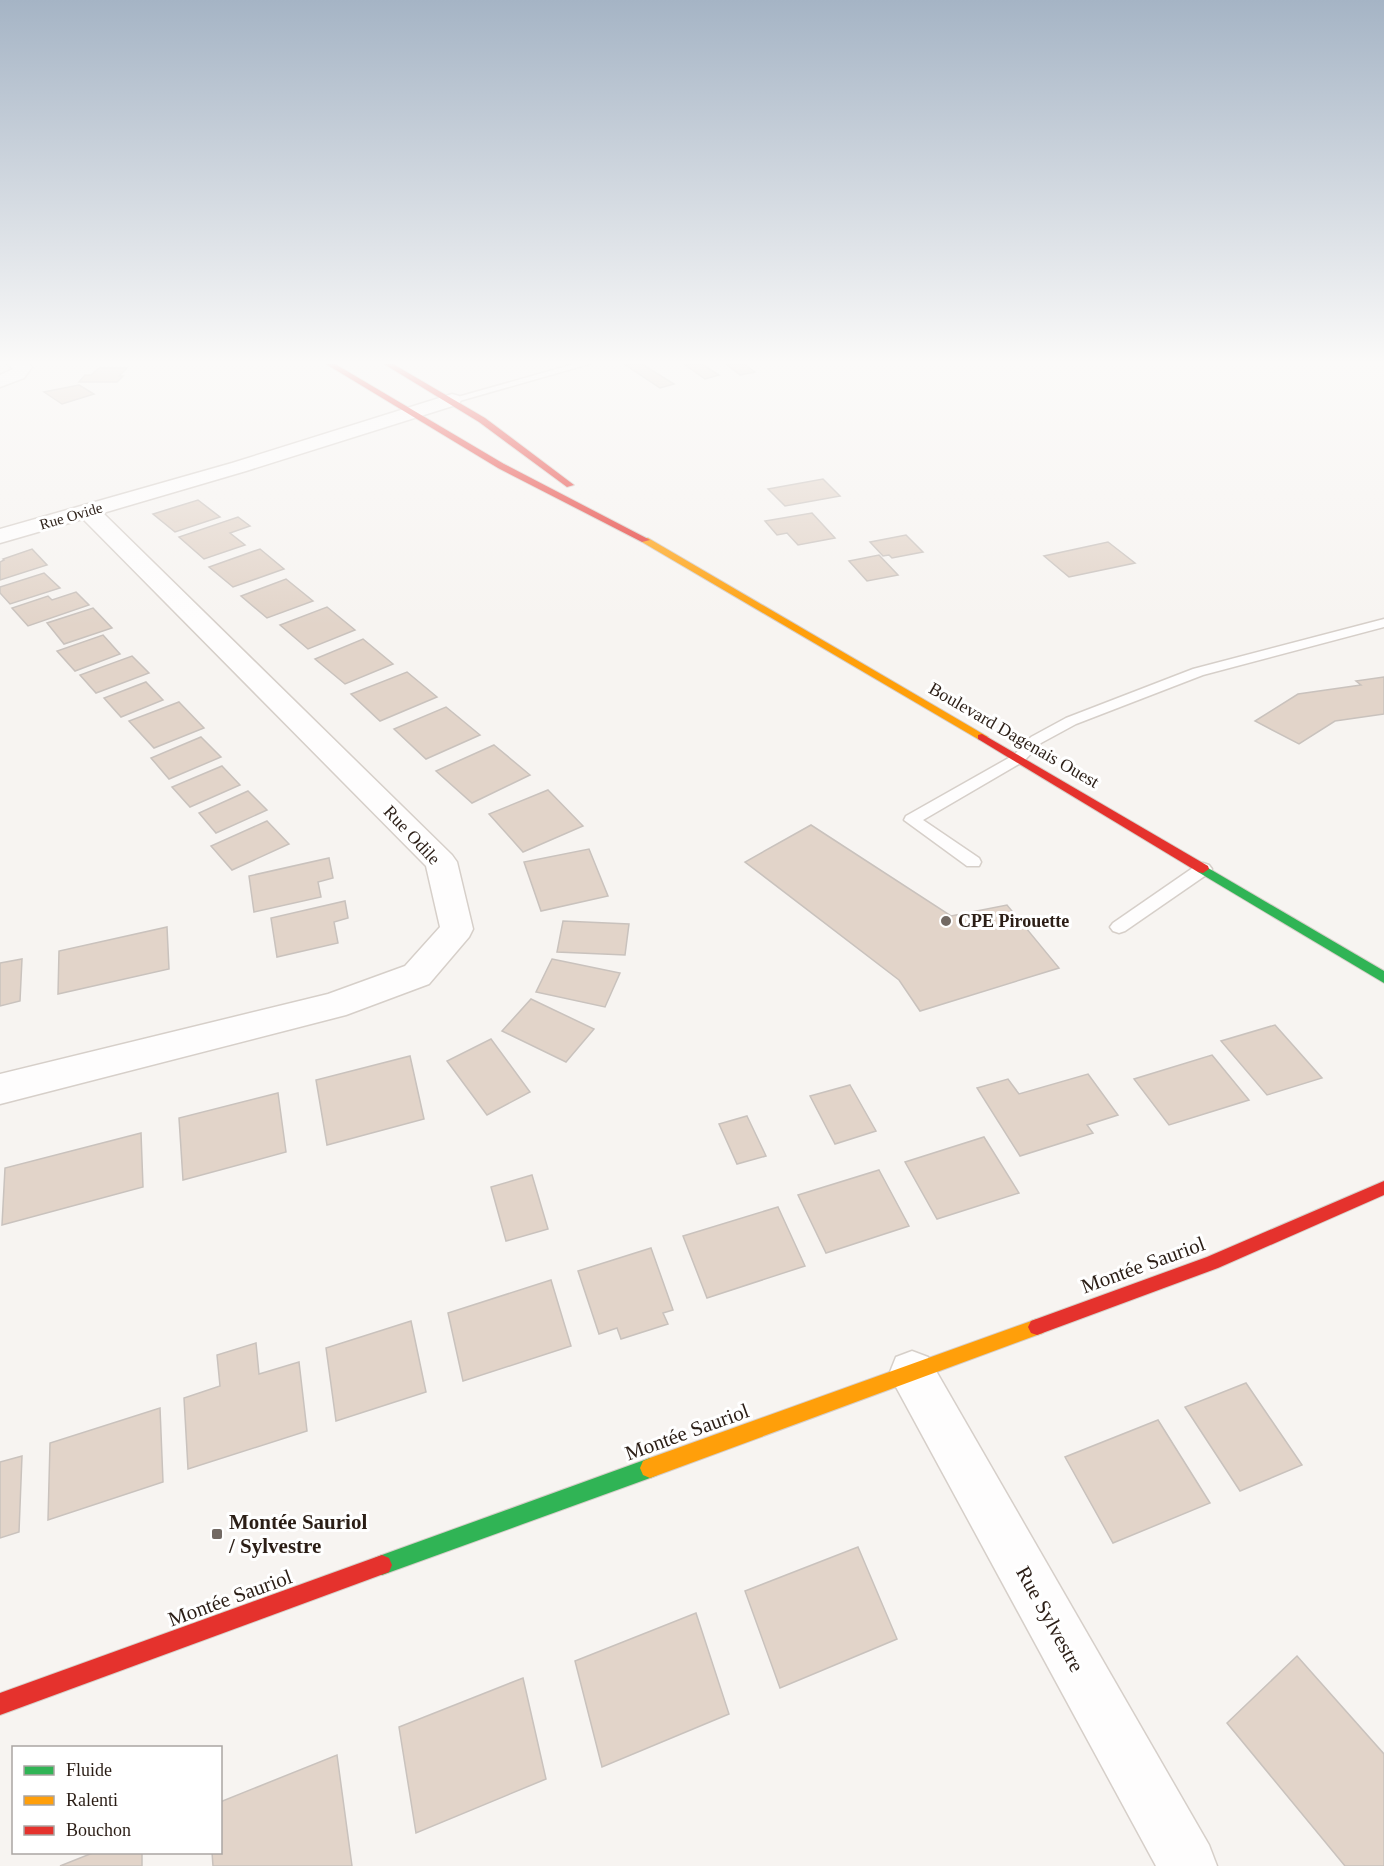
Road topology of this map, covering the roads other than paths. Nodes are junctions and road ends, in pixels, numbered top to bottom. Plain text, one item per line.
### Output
1 (286, 451) edge
2 (476, 451) edge
3 (528, 451) edge
4 (88, 511) junction
5 (623, 527) junction
6 (0, 536) edge
7 (1384, 623) edge
8 (1019, 758) junction
9 (973, 862) dead end
10 (1203, 868) junction
11 (1119, 927) dead end
12 (1384, 978) edge
13 (0, 1089) edge
14 (1384, 1188) edge
15 (912, 1372) junction
16 (0, 1704) edge
17 (1188, 1866) edge

1 - 4 street, Rue Ovide
2 - 5 main road, Boulevard Dagenais Ouest
3 - 5 main road, Boulevard Dagenais Ouest
4 - 6 street, Rue Ovide
4 - 13 street, Rue Odile
5 - 8 main road, Boulevard Dagenais Ouest
7 - 8 lane
8 - 9 lane
8 - 10 main road, Boulevard Dagenais Ouest
10 - 11 lane
10 - 12 main road, Boulevard Dagenais Ouest
14 - 15 main road, Montée Sauriol
15 - 16 main road, Montée Sauriol
15 - 17 street, Rue Sylvestre

